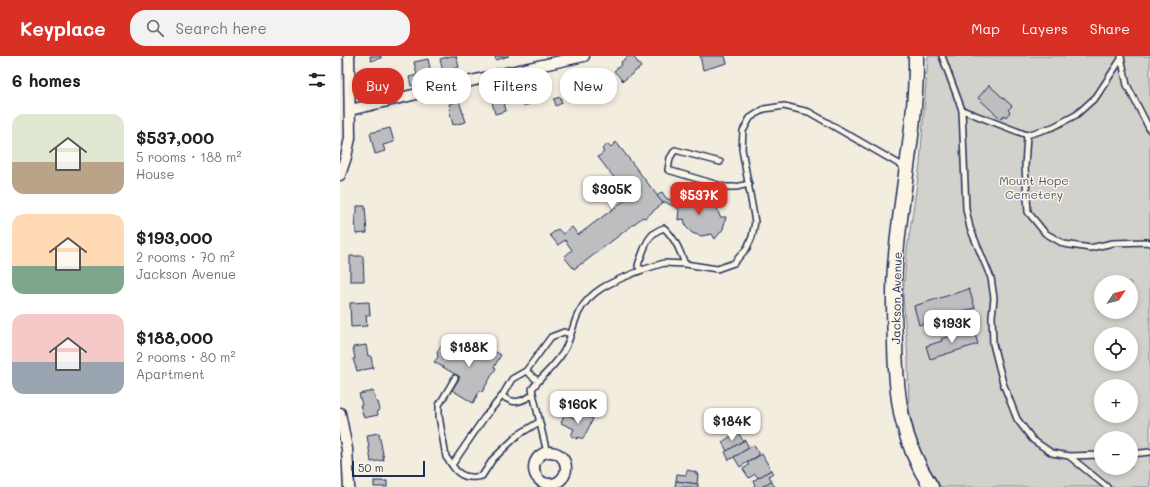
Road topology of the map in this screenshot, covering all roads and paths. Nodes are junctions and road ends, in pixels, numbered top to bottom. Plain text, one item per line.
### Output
1 (349, 56) edge
2 (584, 56) edge
3 (916, 56) edge
4 (942, 56) edge
5 (1121, 57) edge
6 (350, 110) junction
7 (962, 110) junction
8 (1150, 130) edge
9 (1027, 135) junction
10 (720, 162) dead end
11 (907, 169) junction
12 (340, 175) edge
13 (749, 184) junction
14 (1150, 242) edge
15 (685, 264) junction
16 (642, 270) junction
17 (570, 334) junction
18 (526, 371) junction
19 (454, 378) dead end
20 (538, 381) junction
21 (533, 394) junction
22 (502, 396) junction
23 (340, 414) edge
24 (539, 422) junction
25 (1150, 452) edge
26 (547, 453) junction
27 (1138, 453) edge
28 (1094, 455) edge
29 (1069, 456) junction
30 (452, 465) junction
31 (546, 485) edge
32 (349, 487) edge
33 (931, 487) edge
34 (1107, 487) edge

1 - 6 street
2 - 6 street
3 - 11 main road, Jackson Avenue
4 - 7 lane
5 - 8 lane
5 - 9 lane
6 - 12 street
7 - 9 lane
7 - 29 lane
9 - 14 lane
10 - 13 lane
11 - 13 lane
11 - 33 main road, Jackson Avenue
13 - 15 lane
15 - 16 lane
15 - 16 lane
16 - 17 lane
17 - 18 lane
17 - 20 lane
18 - 20 lane
18 - 22 lane
19 - 30 lane
20 - 21 lane
21 - 22 lane
21 - 24 lane
22 - 30 lane
23 - 32 street
24 - 26 lane
24 - 30 lane
25 - 27 lane
26 - 31 street
26 - 31 street
28 - 29 lane
29 - 34 lane

